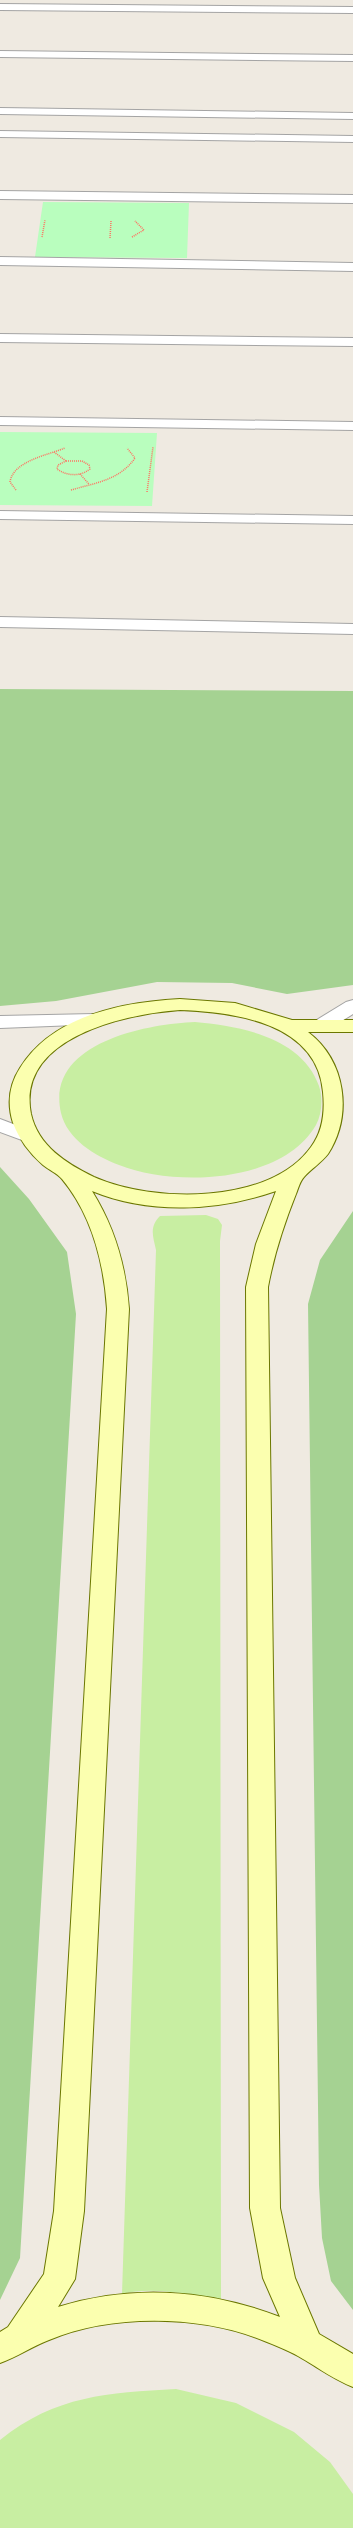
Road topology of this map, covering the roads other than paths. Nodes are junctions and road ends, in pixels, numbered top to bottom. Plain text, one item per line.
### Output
1 (0, 7) edge
2 (353, 10) edge
3 (0, 54) edge
4 (353, 58) edge
5 (0, 105) edge
6 (353, 109) edge
7 (0, 111) edge
8 (353, 116) edge
9 (0, 120) edge
10 (353, 125) edge
11 (0, 134) edge
12 (353, 139) edge
13 (0, 195) edge
14 (353, 199) edge
15 (0, 262) edge
16 (353, 267) edge
17 (0, 338) edge
18 (353, 342) edge
19 (0, 421) edge
20 (353, 426) edge
21 (0, 515) edge
22 (353, 520) edge
23 (0, 622) edge
24 (353, 629) edge
25 (353, 1006) edge
26 (94, 1020) junction
27 (0, 1022) edge
28 (322, 1025) junction
29 (288, 1026) junction
30 (353, 1026) edge
31 (352, 1105) edge
32 (0, 1124) edge
33 (30, 1137) junction
34 (69, 1173) junction
35 (293, 1178) junction
36 (11, 2341) edge
37 (307, 2343) junction
38 (353, 2372) edge

1 - 2 street
3 - 4 street
5 - 6 street
7 - 8 street
9 - 10 street
11 - 12 street
13 - 14 street
15 - 16 street
17 - 18 street
19 - 20 street
21 - 22 street
23 - 24 street
25 - 28 street
26 - 27 street
26 - 29 street
26 - 33 street
28 - 29 street
28 - 30 street
29 - 31 street
31 - 35 street
32 - 33 street
33 - 34 street
34 - 35 street
34 - 36 street
35 - 37 street
36 - 37 street
37 - 38 street

